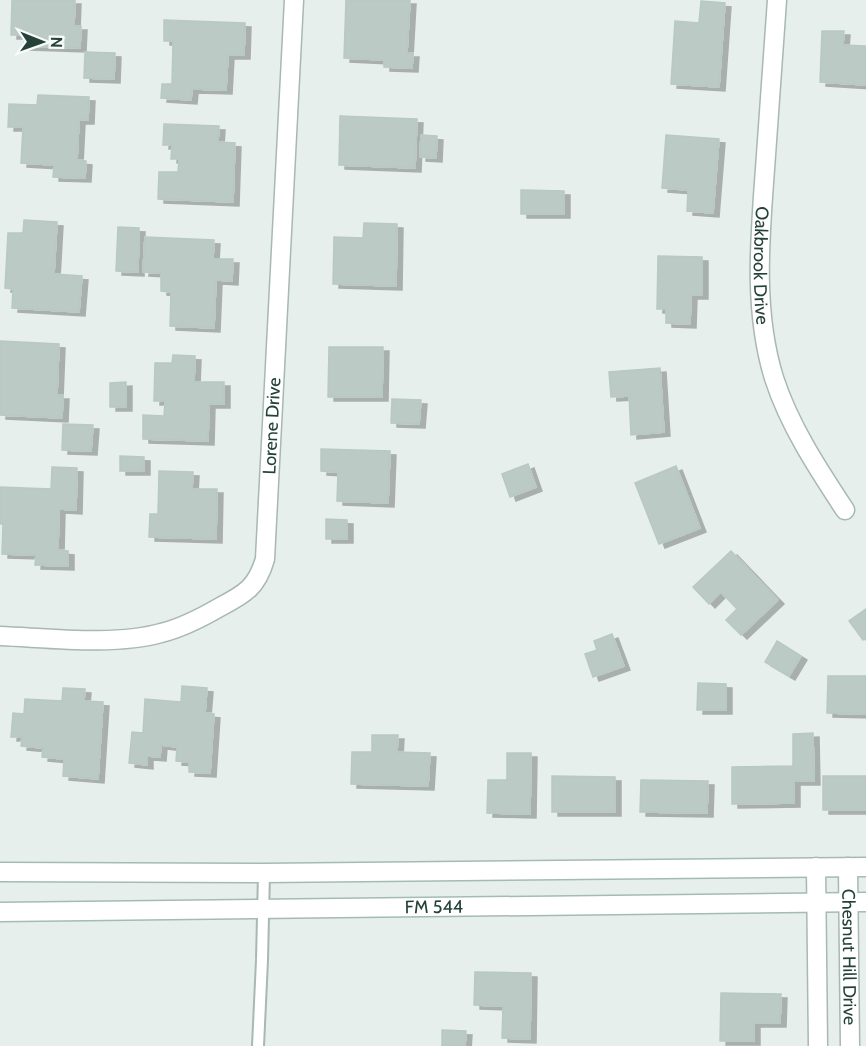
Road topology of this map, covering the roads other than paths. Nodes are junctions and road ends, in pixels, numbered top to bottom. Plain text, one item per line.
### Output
1 (294, 0) edge
2 (777, 0) edge
3 (845, 510) dead end
4 (0, 636) edge
5 (816, 867) junction
6 (857, 867) edge
7 (0, 872) edge
8 (264, 873) junction
9 (816, 902) junction
10 (857, 902) edge
11 (263, 909) junction
12 (0, 912) edge
13 (258, 1046) edge
14 (818, 1046) edge
15 (850, 1046) edge

1 - 4 street, Lorene Drive
2 - 3 street, Oakbrook Drive
5 - 6 street, FM 544
5 - 8 street, FM 544
5 - 9 street
6 - 10 street, Chesnut Hill Drive
7 - 8 street, FM 544
8 - 11 lane
9 - 10 street, FM 544
9 - 11 street, FM 544
9 - 14 street
10 - 15 street, Chesnut Hill Drive
11 - 12 street, FM 544
11 - 13 lane

